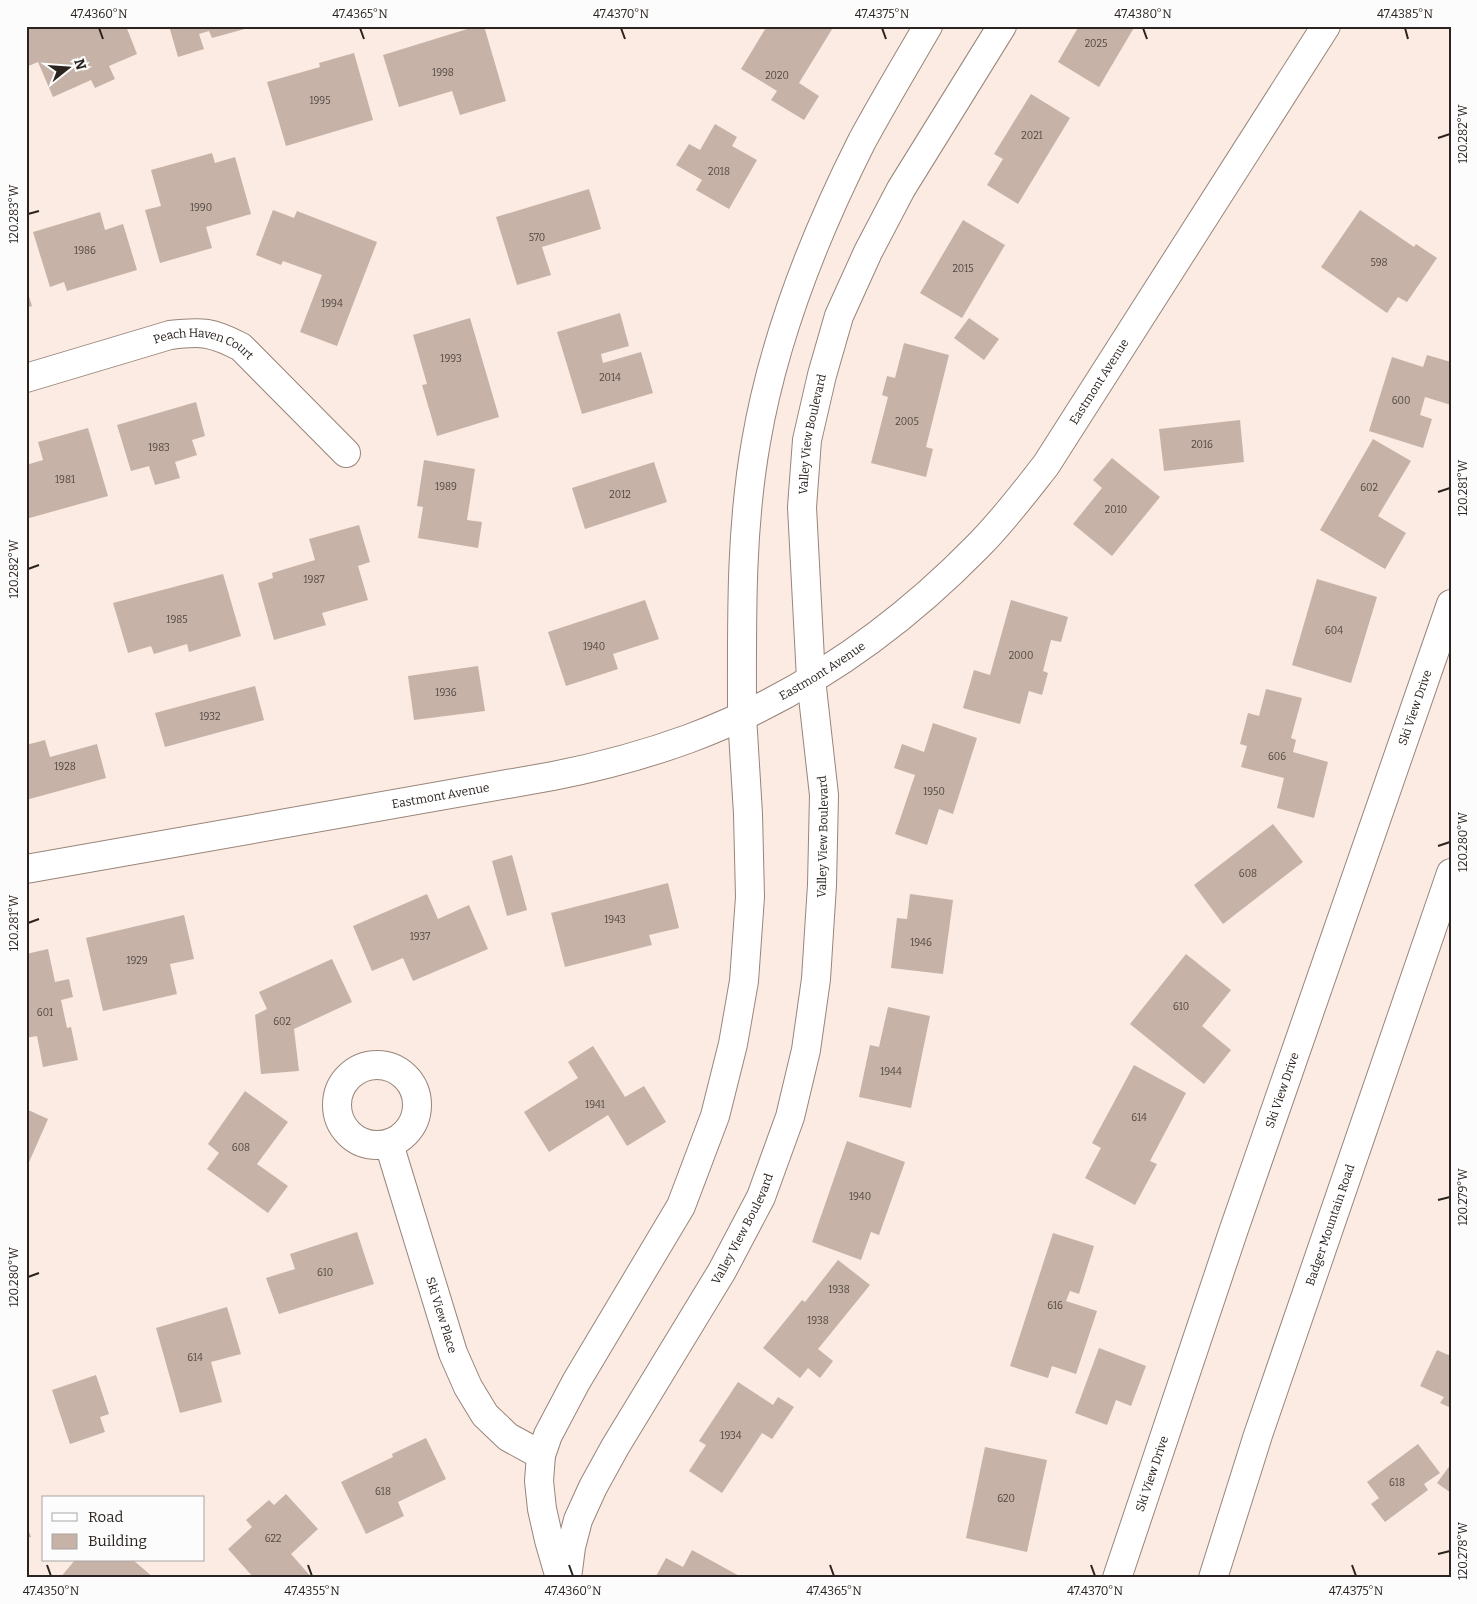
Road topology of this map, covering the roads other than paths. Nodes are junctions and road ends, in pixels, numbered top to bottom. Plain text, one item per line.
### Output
1 (928, 26) edge
2 (1002, 26) edge
3 (1326, 26) edge
4 (26, 378) edge
5 (346, 453) dead end
6 (1451, 604) edge
7 (811, 680) junction
8 (742, 716) junction
9 (26, 869) edge
10 (1451, 873) edge
11 (389, 1144) dead end
12 (541, 1456) junction
13 (560, 1578) edge
14 (567, 1578) edge
15 (1117, 1578) edge
16 (1213, 1578) edge

1 - 8 street
2 - 7 street, Valley View Boulevard
3 - 7 street, Eastmont Avenue
4 - 5 street, Peach Haven Court
6 - 15 street, Ski View Drive
7 - 8 street, Eastmont Avenue
7 - 14 street, Valley View Boulevard
8 - 9 street, Eastmont Avenue
8 - 12 street
10 - 16 street, Badger Mountain Road
11 - 12 street, Ski View Place
12 - 13 street

